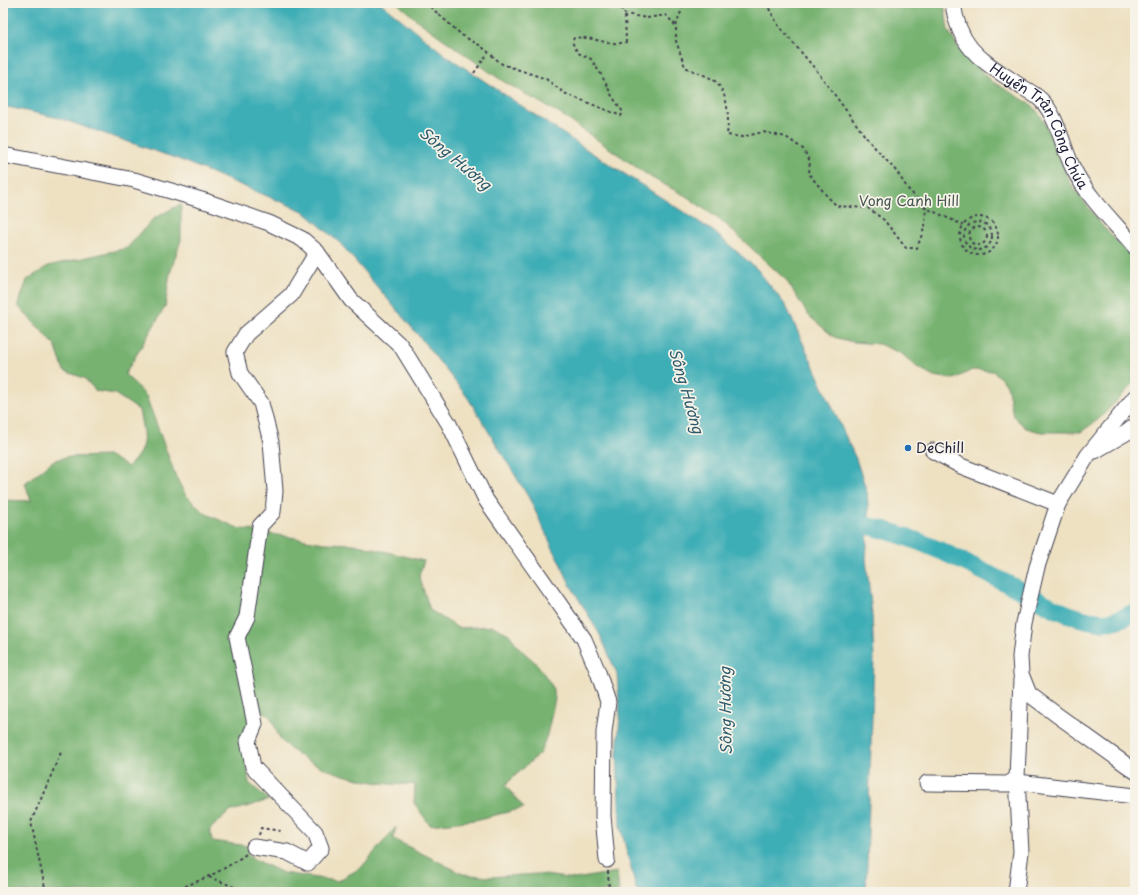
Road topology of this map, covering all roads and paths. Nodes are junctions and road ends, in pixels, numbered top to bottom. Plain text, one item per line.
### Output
1 (426, 3) edge
2 (617, 3) edge
3 (684, 3) edge
4 (766, 3) edge
5 (953, 3) edge
6 (625, 14) junction
7 (676, 26) junction
8 (488, 53) junction
9 (474, 73) dead end
10 (3, 155) edge
11 (926, 208) junction
12 (990, 220) junction
13 (986, 224) junction
14 (963, 227) junction
15 (966, 229) junction
16 (970, 230) junction
17 (986, 241) junction
18 (990, 244) junction
19 (1135, 247) edge
20 (971, 248) junction
21 (968, 251) junction
22 (317, 252) junction
23 (1135, 397) edge
24 (1135, 426) edge
25 (932, 451) dead end
26 (1088, 455) junction
27 (1058, 504) junction
28 (1021, 674) junction
29 (62, 750) dead end
30 (1135, 771) edge
31 (1017, 780) junction
32 (927, 783) dead end
33 (1135, 796) edge
34 (280, 831) dead end
35 (254, 847) junction
36 (607, 860) joint
37 (209, 877) junction
38 (46, 892) edge
39 (168, 892) edge
40 (247, 892) edge
41 (609, 892) edge
42 (1016, 892) edge

1 - 8 path
2 - 6 path
3 - 7 path
4 - 11 path
5 - 19 street, Huyền Trân Công Chúa
6 - 7 path
6 - 8 path
7 - 11 path
8 - 9 path
10 - 22 street
11 - 14 path
12 - 13 path
12 - 14 path
12 - 21 path
13 - 15 path
13 - 18 path
14 - 15 path
14 - 21 path
15 - 16 path
15 - 20 path
16 - 17 path
16 - 17 path
17 - 18 path
18 - 20 path
20 - 21 path
22 - 35 street
22 - 36 street
23 - 26 street
24 - 26 street
25 - 27 street
26 - 27 street
27 - 28 street
28 - 30 street
28 - 31 street
29 - 38 path
31 - 32 street
31 - 33 street
31 - 42 street
34 - 35 path
35 - 37 path
36 - 41 path
37 - 39 path
37 - 40 path

